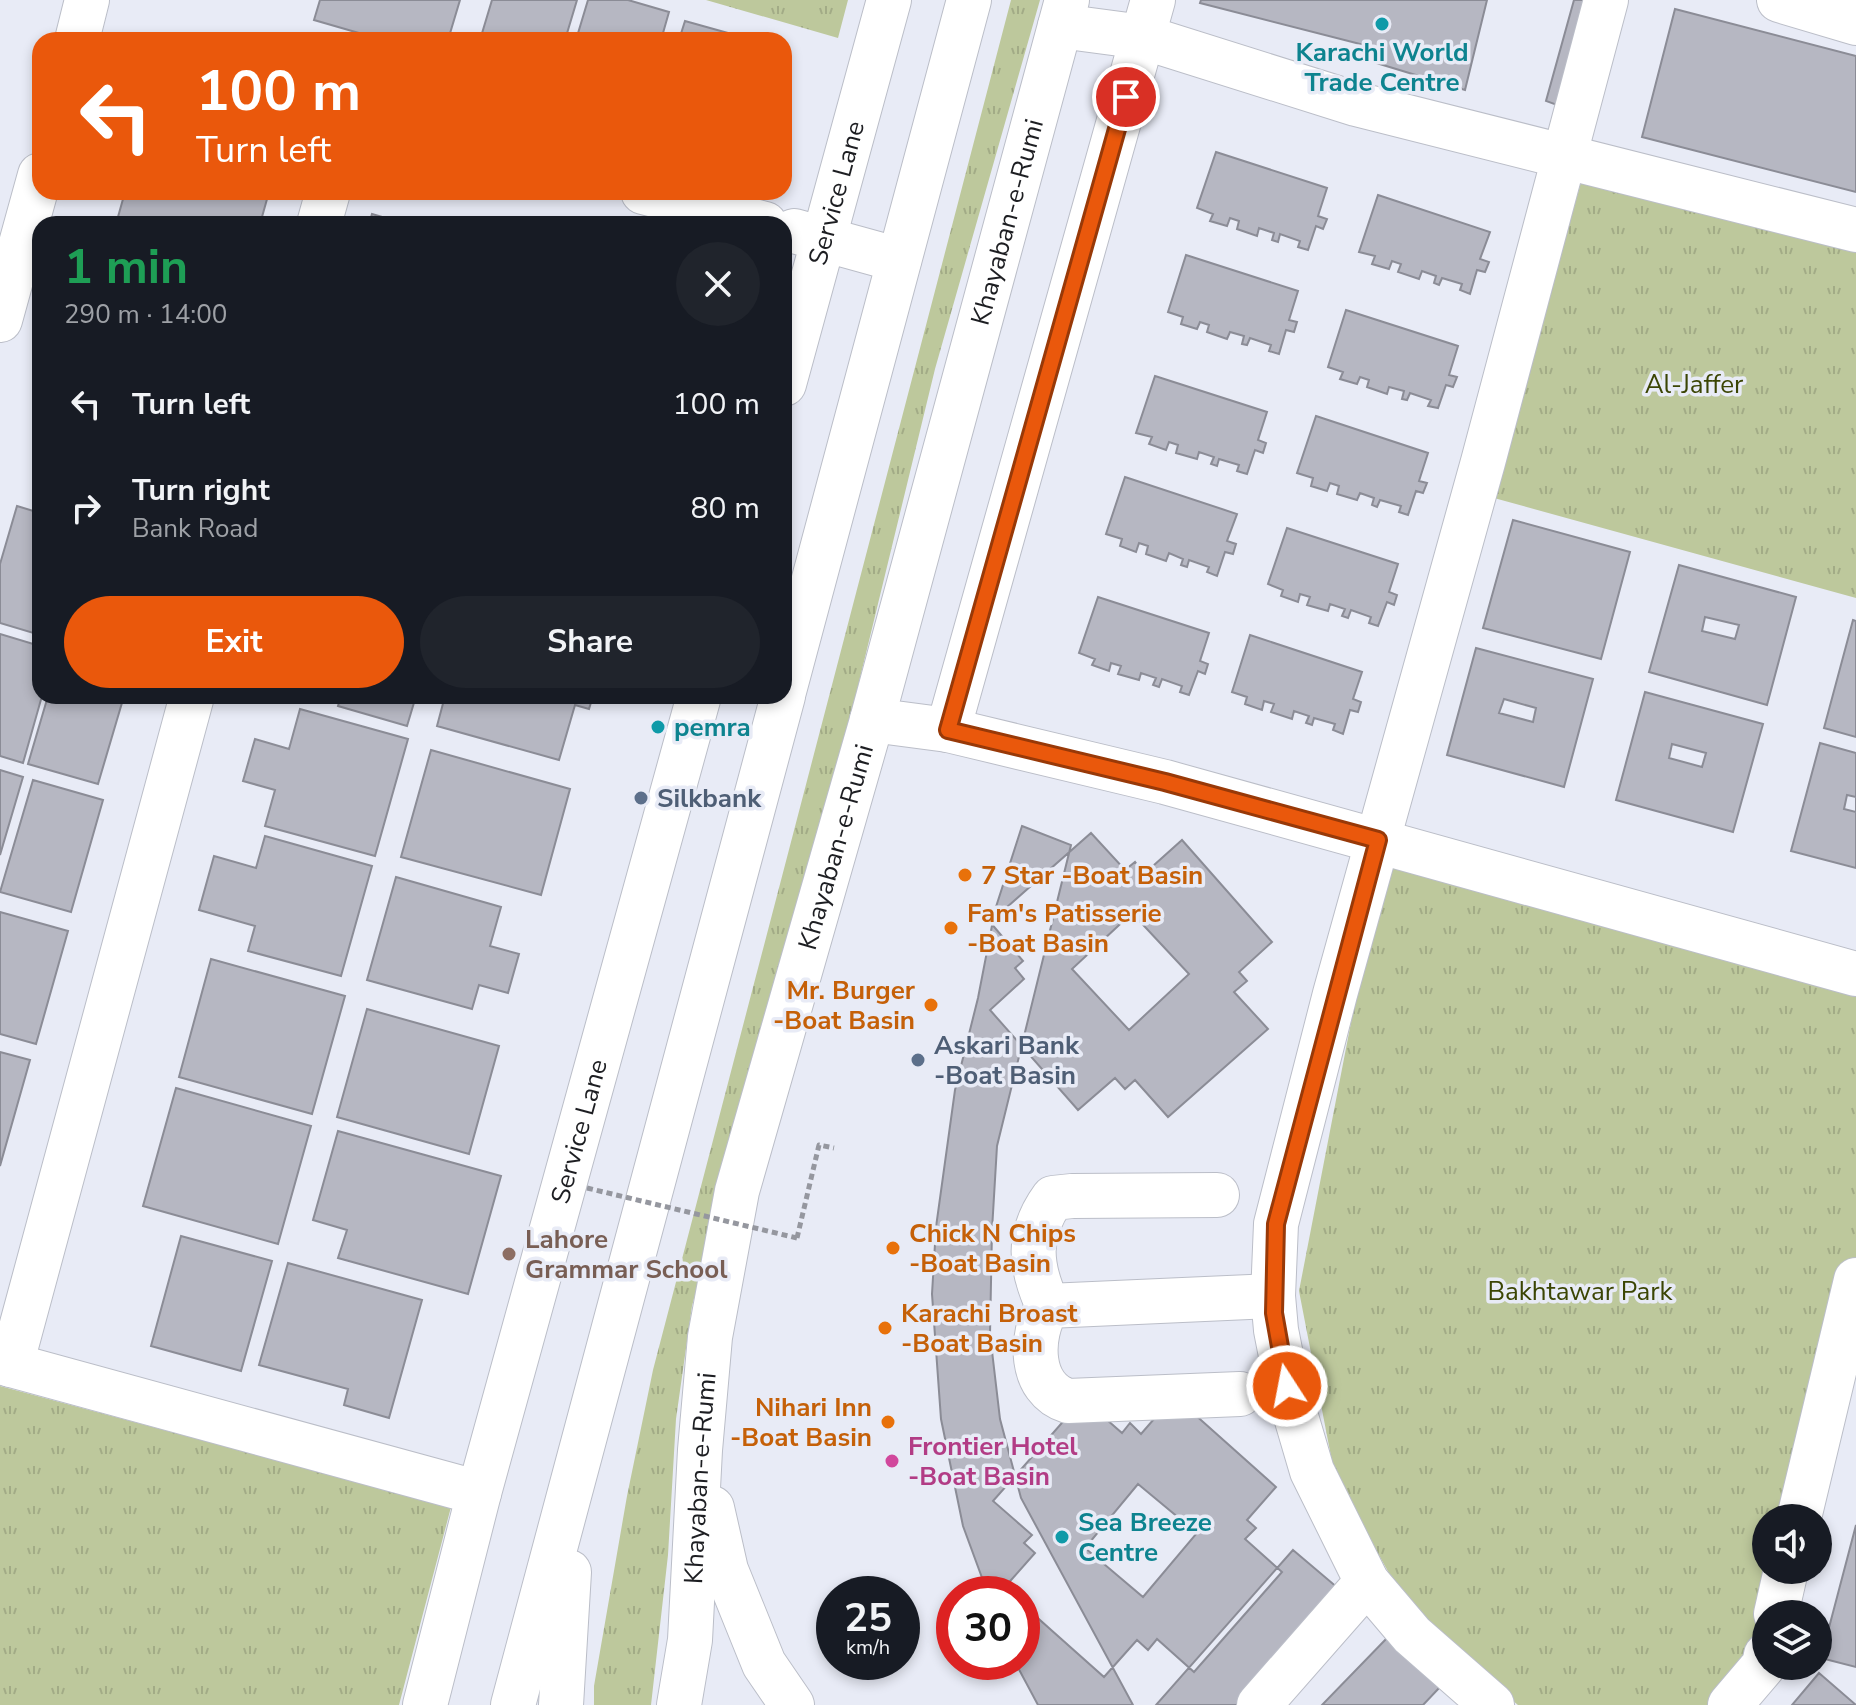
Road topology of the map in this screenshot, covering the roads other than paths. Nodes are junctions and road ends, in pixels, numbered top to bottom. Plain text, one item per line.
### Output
1 (87, 0) edge
2 (889, 0) edge
3 (969, 0) edge
4 (1606, 0) edge
5 (1779, 0) edge
6 (1063, 13) edge
7 (1148, 18) edge
8 (1856, 23) edge
9 (79, 32) edge
10 (1565, 156) junction
11 (33, 200) edge
12 (674, 200) edge
13 (734, 216) edge
14 (1856, 230) edge
15 (804, 234) edge
16 (899, 260) junction
17 (0, 320) edge
18 (792, 324) edge
19 (792, 660) edge
20 (190, 704) edge
21 (697, 704) edge
22 (780, 704) edge
23 (872, 720) junction
24 (948, 730) junction
25 (1378, 840) junction
26 (1856, 974) edge
27 (1217, 1195) dead end
28 (1856, 1280) edge
29 (1273, 1296) junction
30 (1048, 1306) junction
31 (6, 1364) edge
32 (1240, 1394) dead end
33 (700, 1450) junction
34 (574, 1481) junction
35 (479, 1493) junction
36 (1802, 1504) edge
37 (1367, 1582) junction
38 (1752, 1679) edge
39 (425, 1705) edge
40 (513, 1705) edge
41 (561, 1705) edge
42 (679, 1705) edge
43 (792, 1705) edge
44 (1259, 1705) edge
45 (1492, 1705) edge
46 (1730, 1705) edge

1 - 9 street
2 - 15 street, Service Lane
3 - 16 street
4 - 10 street
5 - 8 street
6 - 7 street
6 - 23 street, Khayaban-e-Rumi
7 - 10 street
7 - 24 street
10 - 14 street
10 - 25 street
11 - 17 street
12 - 13 street
15 - 16 street
15 - 18 street, Service Lane
16 - 19 street
20 - 31 street
21 - 35 street, Service Lane
22 - 34 street
23 - 24 street
23 - 33 street, Khayaban-e-Rumi
24 - 25 street
25 - 26 street
25 - 29 street
27 - 30 street
28 - 36 street
29 - 30 street
29 - 37 street
30 - 32 street
31 - 35 street
33 - 42 street, Khayaban-e-Rumi
33 - 43 street
34 - 40 street
34 - 41 street
35 - 39 street, Service Lane
37 - 44 street
37 - 45 street
38 - 46 street

